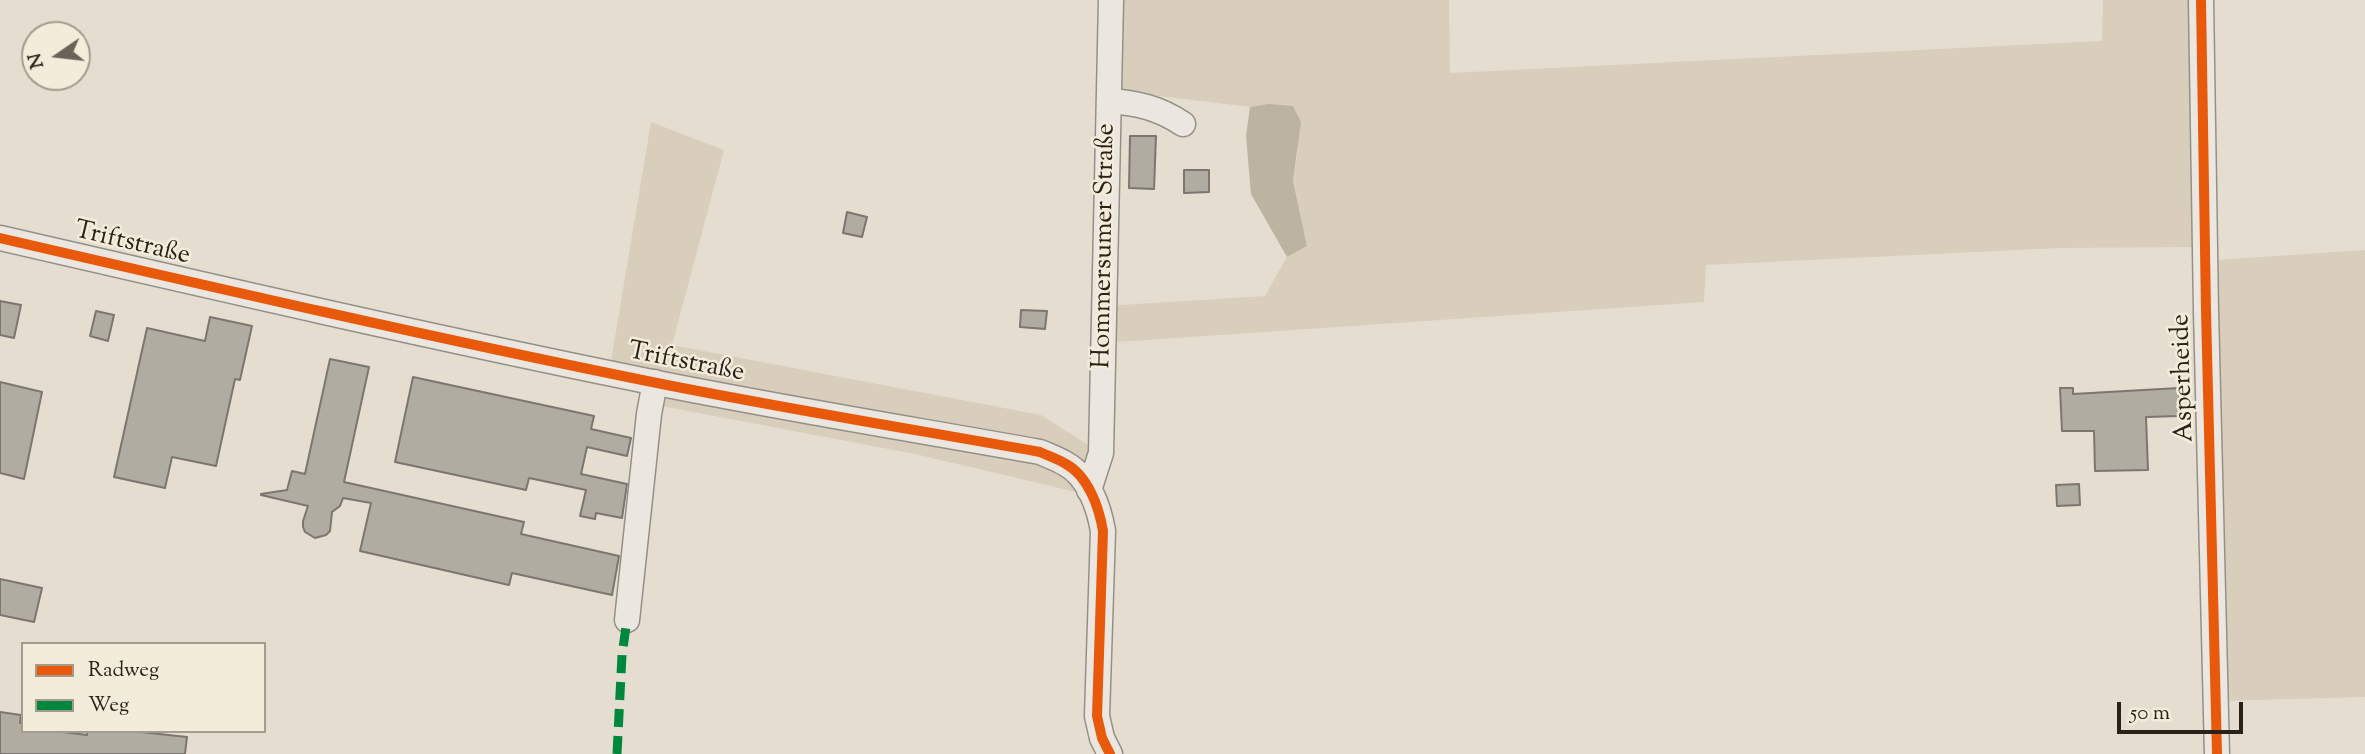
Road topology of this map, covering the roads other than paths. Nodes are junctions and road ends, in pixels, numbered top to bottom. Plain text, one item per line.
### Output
1 (1111, 0) edge
2 (2201, 0) edge
3 (1109, 102) junction
4 (1183, 124) dead end
5 (0, 238) edge
6 (655, 383) junction
7 (1089, 490) junction
8 (627, 620) dead end
9 (1110, 754) edge
10 (2217, 754) edge

1 - 3 street, Hommersumer Straße
2 - 10 street, Asperheide
3 - 4 street
3 - 7 street, Hommersumer Straße
5 - 6 street, Triftstraße
6 - 7 street, Triftstraße
6 - 8 street, Triftstraße
7 - 9 street, Triftstraße

